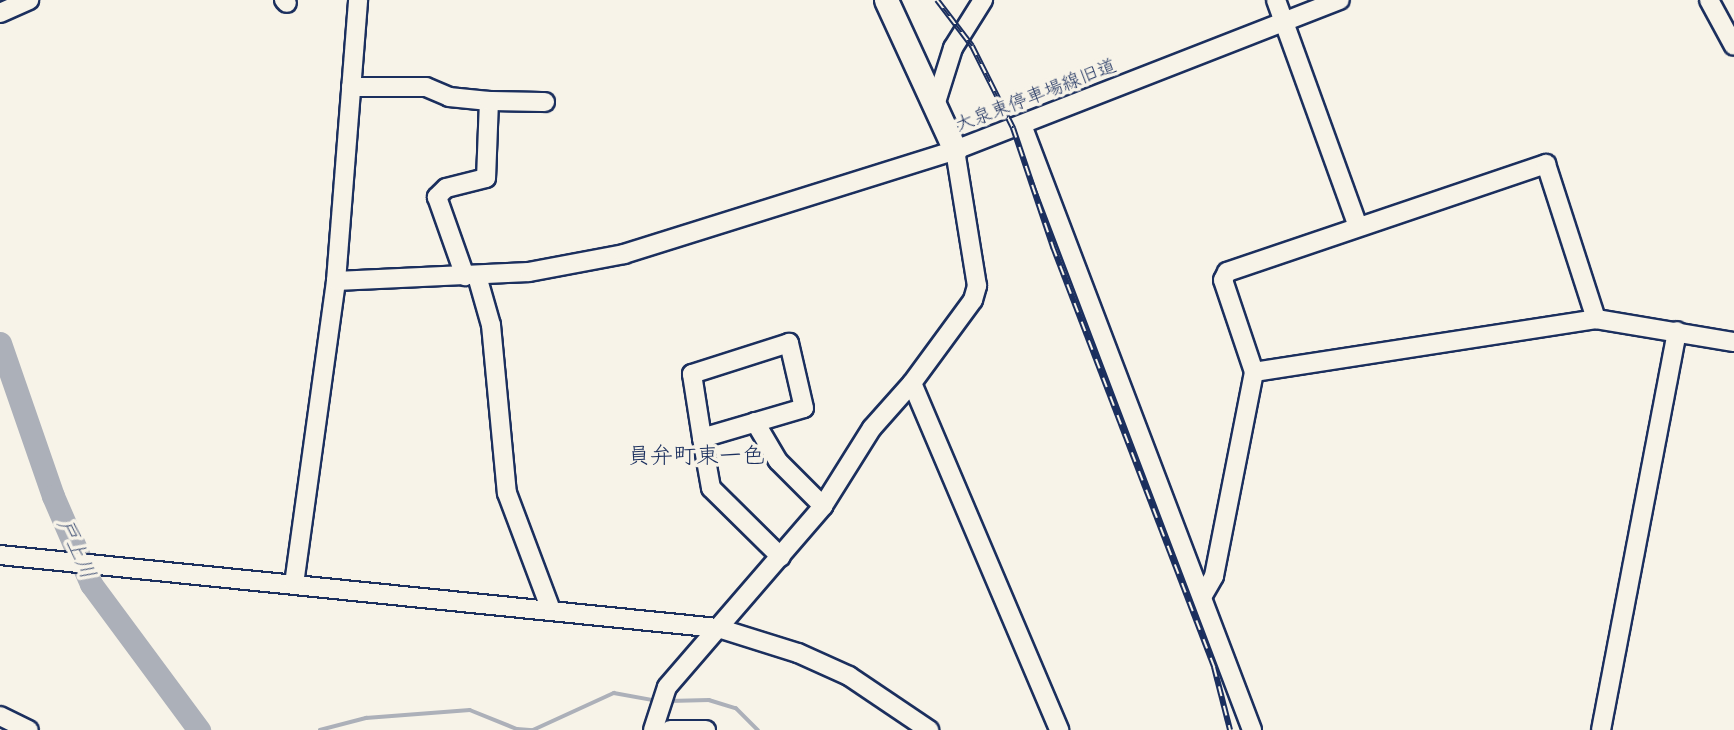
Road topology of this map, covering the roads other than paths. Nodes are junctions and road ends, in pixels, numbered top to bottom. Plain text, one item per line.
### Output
1 (29, 0) edge
2 (358, 0) edge
3 (886, 0) edge
4 (983, 0) edge
5 (1276, 0) edge
6 (1340, 0) edge
7 (1709, 0) edge
8 (0, 13) edge
9 (1284, 23) junction
10 (1734, 46) edge
11 (351, 87) junction
12 (489, 101) junction
13 (545, 102) dead end
14 (936, 102) junction
15 (1021, 125) junction
16 (955, 150) junction
17 (1358, 227) junction
18 (471, 276) junction
19 (336, 281) junction
20 (1596, 319) junction
21 (1677, 331) junction
22 (1734, 342) edge
23 (1254, 372) junction
24 (912, 383) junction
25 (755, 422) junction
26 (702, 438) junction
27 (823, 506) junction
28 (0, 555) edge
29 (781, 557) junction
30 (294, 584) junction
31 (1202, 597) junction
32 (551, 610) junction
33 (718, 628) junction
34 (0, 716) edge
35 (660, 726) edge
36 (29, 730) edge
37 (706, 730) edge
38 (929, 730) edge
39 (1059, 730) edge
40 (1252, 730) edge
41 (1601, 730) edge

1 - 8 street
2 - 11 street
3 - 14 main road
4 - 14 street
5 - 9 street
6 - 9 street, 大泉東停車場線旧道
7 - 10 street
9 - 15 street, 大泉東停車場線旧道
9 - 17 street
11 - 12 street
11 - 19 street
12 - 13 street
12 - 18 street
14 - 16 main road
15 - 16 street, 大泉東停車場線旧道
15 - 31 street
16 - 18 street
16 - 24 street, 大泉東停車場線旧道
17 - 20 street
17 - 23 street
18 - 19 street
18 - 32 street
19 - 30 street
20 - 21 street
20 - 23 street
21 - 22 street
21 - 41 street
23 - 31 street
24 - 27 street, 大泉東停車場線旧道
24 - 39 street
25 - 26 street
25 - 26 street
25 - 27 street
26 - 29 street
27 - 29 street, 大泉東停車場線旧道
28 - 30 street
29 - 33 street, 大泉東停車場線旧道
30 - 32 street
31 - 40 street
32 - 33 street
33 - 35 street, 大泉東停車場線旧道
33 - 38 street
34 - 36 street
35 - 37 street

